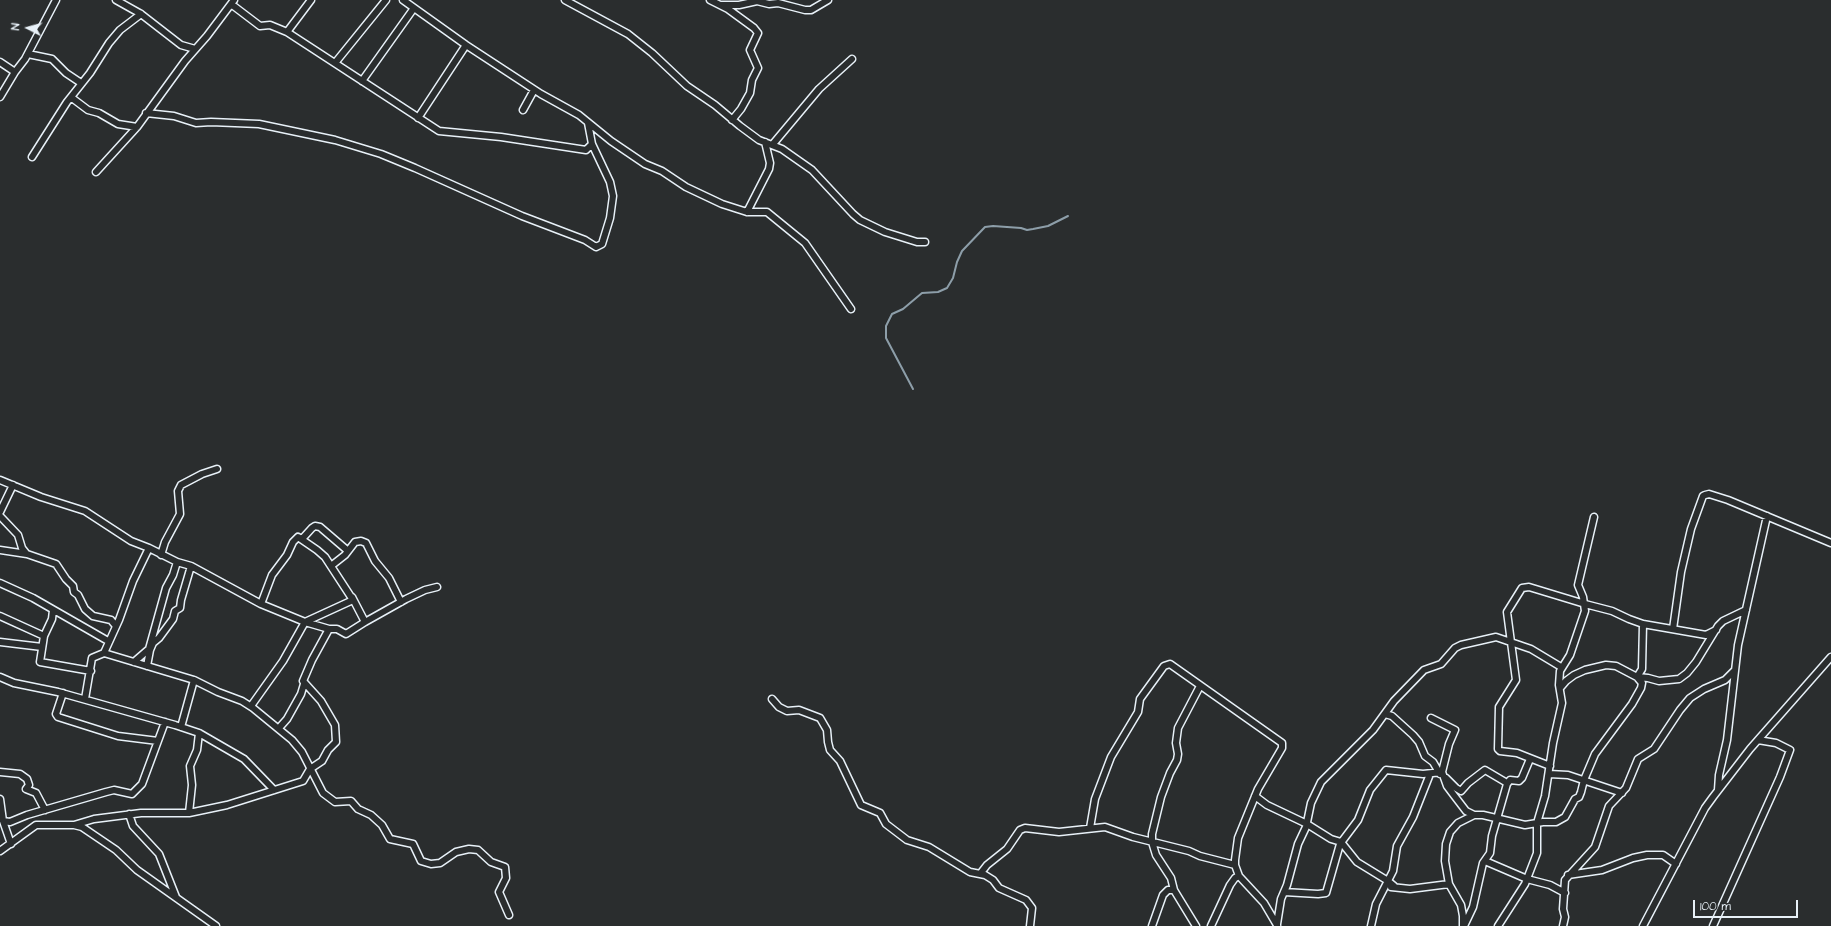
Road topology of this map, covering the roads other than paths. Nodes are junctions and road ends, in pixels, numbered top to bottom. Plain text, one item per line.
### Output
1 (56, 0) edge
2 (116, 0) edge
3 (311, 0) edge
4 (386, 0) edge
5 (402, 0) edge
6 (564, 0) edge
7 (710, 0) edge
8 (828, 0) edge
9 (232, 2) edge
10 (720, 5) junction
11 (414, 8) junction
12 (141, 14) junction
13 (287, 32) junction
14 (466, 45) junction
15 (194, 49) junction
16 (28, 54) junction
17 (852, 59) dead end
18 (0, 62) edge
19 (335, 63) junction
20 (15, 72) junction
21 (362, 81) junction
22 (81, 83) junction
23 (534, 90) junction
24 (0, 96) edge
25 (72, 98) junction
26 (523, 110) dead end
27 (146, 113) junction
28 (418, 118) junction
29 (732, 120) junction
30 (588, 123) junction
31 (136, 127) junction
32 (765, 142) junction
33 (592, 144) junction
34 (773, 144) junction
35 (32, 157) dead end
36 (96, 172) dead end
37 (747, 212) junction
38 (925, 242) dead end
39 (851, 309) dead end
40 (217, 469) dead end
41 (0, 480) edge
42 (13, 485) junction
43 (0, 512) edge
44 (0, 516) edge
45 (1767, 516) junction
46 (1594, 517) dead end
47 (302, 539) junction
48 (1831, 543) edge
49 (149, 548) junction
50 (0, 550) edge
51 (348, 551) junction
52 (27, 554) junction
53 (161, 555) junction
54 (177, 562) junction
55 (191, 566) junction
56 (331, 566) junction
57 (0, 583) edge
58 (437, 587) dead end
59 (353, 600) junction
60 (401, 602) junction
61 (262, 604) junction
62 (1585, 604) junction
63 (53, 610) junction
64 (1746, 610) junction
65 (0, 616) edge
66 (305, 622) junction
67 (365, 622) junction
68 (1643, 624) junction
69 (116, 626) junction
70 (329, 629) junction
71 (1673, 629) junction
72 (1716, 630) junction
73 (44, 636) junction
74 (108, 641) junction
75 (0, 642) edge
76 (1510, 643) junction
77 (42, 647) junction
78 (104, 653) junction
79 (1831, 657) edge
80 (134, 662) junction
81 (147, 666) junction
82 (1561, 667) junction
83 (1734, 670) junction
84 (90, 671) junction
85 (0, 677) edge
86 (1637, 677) junction
87 (194, 680) junction
88 (304, 684) junction
89 (1200, 686) junction
90 (1560, 688) junction
91 (63, 693) junction
92 (772, 699) dead end
93 (85, 700) junction
94 (251, 706) junction
95 (1385, 714) junction
96 (1431, 718) dead end
97 (165, 722) junction
98 (181, 727) junction
99 (279, 728) junction
100 (199, 733) junction
101 (1758, 740) junction
102 (158, 741) junction
103 (1530, 758) junction
104 (1550, 766) junction
105 (310, 770) junction
106 (0, 772) edge
107 (1441, 772) junction
108 (1430, 774) junction
109 (1549, 774) junction
110 (1584, 780) junction
111 (1508, 783) junction
112 (274, 790) junction
113 (1718, 790) junction
114 (1622, 793) junction
115 (1255, 796) junction
116 (0, 800) edge
117 (45, 810) junction
118 (1466, 811) junction
119 (189, 813) junction
120 (129, 814) junction
121 (1474, 815) junction
122 (1464, 818) junction
123 (1497, 818) junction
124 (3, 821) junction
125 (1537, 823) junction
126 (1307, 824) junction
127 (74, 825) junction
128 (1090, 828) junction
129 (1152, 842) junction
130 (1341, 842) junction
131 (11, 844) junction
132 (0, 851) edge
133 (1485, 860) junction
134 (1676, 864) junction
135 (1235, 865) junction
136 (980, 874) junction
137 (1568, 875) junction
138 (1239, 876) junction
139 (1527, 879) junction
140 (1388, 881) junction
141 (1449, 884) junction
142 (1394, 886) junction
143 (1384, 889) junction
144 (1174, 890) junction
145 (1284, 892) junction
146 (1565, 893) junction
147 (178, 900) junction
148 (509, 915) dead end
149 (1277, 925) edge
150 (216, 926) edge
151 (1030, 926) edge
152 (1152, 926) edge
153 (1196, 926) edge
154 (1211, 926) edge
155 (1371, 926) edge
156 (1464, 926) edge
157 (1498, 926) edge
158 (1563, 926) edge
159 (1643, 926) edge
160 (1713, 926) edge

1 - 16 street
2 - 12 street
3 - 13 street
4 - 19 street
5 - 11 street
6 - 29 street
7 - 10 street
8 - 10 street
9 - 13 street
9 - 15 street
10 - 29 street
11 - 14 street
11 - 21 street
12 - 15 street
12 - 22 street
13 - 19 street
14 - 23 street
14 - 28 street
15 - 27 street
16 - 20 street
16 - 22 street
17 - 34 street
18 - 20 street
19 - 21 street
20 - 24 street
21 - 28 street
22 - 25 street
23 - 26 street
23 - 30 street
25 - 31 street
25 - 35 street
27 - 31 street
27 - 33 street
28 - 33 street
29 - 32 street
30 - 33 street
30 - 37 street
31 - 36 street
32 - 34 street
32 - 37 street
34 - 38 street
37 - 39 street
40 - 53 street
41 - 42 street
42 - 43 street
42 - 49 street
44 - 52 street
45 - 48 street
45 - 64 street
45 - 71 street
46 - 62 street
47 - 51 street
47 - 56 street
47 - 61 street
49 - 53 street
49 - 69 street
50 - 52 street
51 - 56 street
51 - 60 street
52 - 69 street
53 - 54 street
54 - 55 street
54 - 80 street
55 - 61 street
55 - 81 street
56 - 59 street
57 - 63 street
58 - 60 street
59 - 66 street
59 - 67 street
60 - 67 street
61 - 66 street
62 - 68 street
62 - 76 street
62 - 82 street
63 - 73 street
63 - 74 street
64 - 72 street
64 - 83 street
65 - 73 street
66 - 70 street
66 - 94 street
67 - 70 street
68 - 71 street
68 - 86 street
69 - 74 street
70 - 88 street
71 - 72 street
72 - 86 street
73 - 77 street
74 - 78 street
75 - 77 street
76 - 82 street
76 - 95 street
76 - 103 street
77 - 84 street
78 - 80 street
78 - 84 street
79 - 101 street
80 - 81 street
81 - 87 street
82 - 90 street
83 - 113 street
83 - 114 street
84 - 93 street
85 - 91 street
86 - 90 street
86 - 110 street
87 - 94 street
87 - 98 street
88 - 99 street
88 - 105 street
89 - 115 street
89 - 128 street
89 - 129 street
90 - 104 street
91 - 93 street
91 - 102 street
92 - 136 street
93 - 97 street
94 - 99 street
95 - 107 street
95 - 126 street
96 - 107 street
97 - 98 street
97 - 102 street
98 - 100 street
99 - 105 street
100 - 112 street
100 - 119 street
101 - 113 street
101 - 160 street
102 - 117 street
103 - 104 street
103 - 111 street
104 - 109 street
105 - 112 street
105 - 148 street
106 - 117 street
107 - 108 street
107 - 111 street
107 - 118 street
108 - 130 street
108 - 140 street
109 - 110 street
109 - 125 street
110 - 114 street
110 - 125 street
111 - 123 street
112 - 119 street
113 - 134 street
114 - 137 street
115 - 126 street
115 - 135 street
116 - 124 street
117 - 124 street
118 - 121 street
118 - 122 street
119 - 120 street
120 - 127 street
120 - 147 street
121 - 122 street
121 - 123 street
122 - 141 street
123 - 125 street
123 - 133 street
124 - 131 street
125 - 139 street
126 - 130 street
126 - 145 street
127 - 131 street
127 - 147 street
128 - 129 street
128 - 136 street
129 - 135 street
129 - 144 street
130 - 140 street
130 - 145 street
131 - 132 street
133 - 139 street
133 - 156 street
134 - 137 street
134 - 159 street
135 - 138 street
136 - 151 street
137 - 146 street
138 - 149 street
138 - 154 street
139 - 146 street
139 - 157 street
140 - 142 street
140 - 143 street
141 - 142 street
141 - 156 street
142 - 143 street
143 - 155 street
144 - 152 street
144 - 153 street
145 - 149 street
146 - 158 street
147 - 150 street

